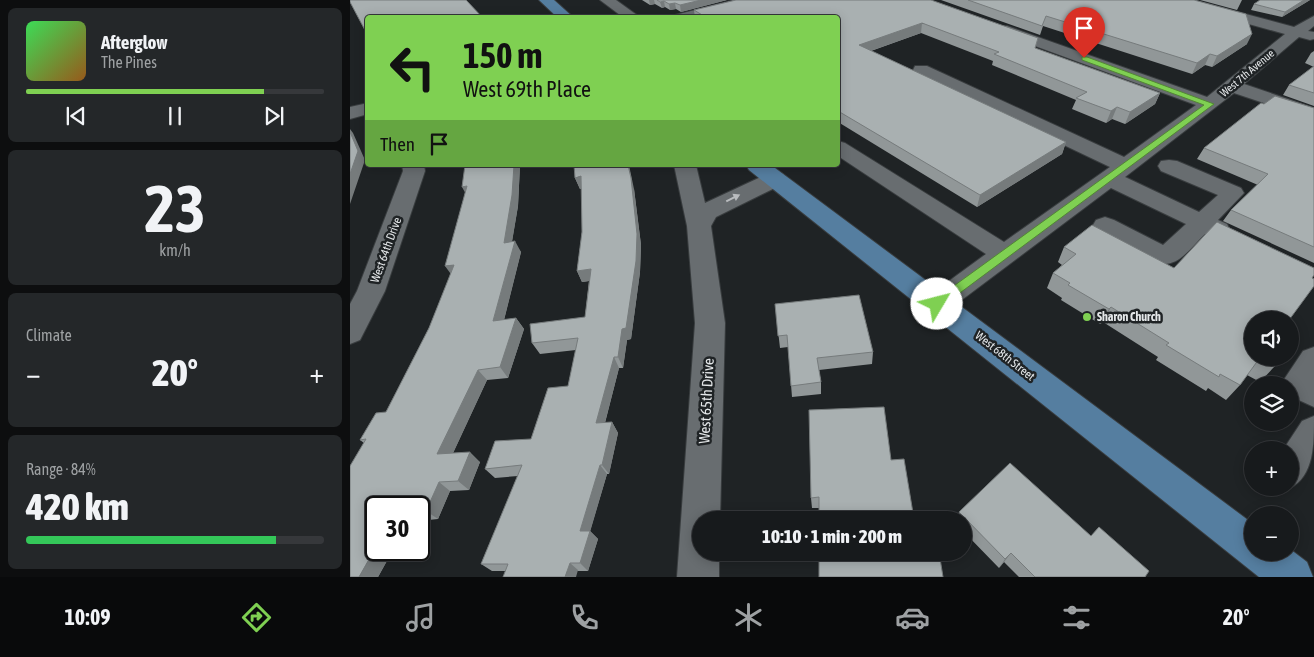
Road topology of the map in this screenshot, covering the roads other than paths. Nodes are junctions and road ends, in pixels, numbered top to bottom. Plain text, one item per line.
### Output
1 (546, 0) edge
2 (607, 0) edge
3 (752, 0) edge
4 (1178, 0) edge
5 (564, 15) edge
6 (630, 15) edge
7 (692, 15) edge
8 (715, 15) edge
9 (1314, 20) edge
10 (988, 24) edge
11 (1305, 34) edge
12 (921, 70) dead end
13 (1232, 86) junction
14 (1210, 104) junction
15 (365, 109) edge
16 (350, 112) edge
17 (1314, 114) edge
18 (840, 148) edge
19 (1169, 166) dead end
20 (413, 167) edge
21 (685, 167) edge
22 (766, 172) edge
23 (1117, 172) junction
24 (1202, 223) junction
25 (1105, 225) dead end
26 (699, 226) junction
27 (1236, 239) edge
28 (1004, 254) junction
29 (937, 304) junction
30 (350, 332) edge
31 (1314, 360) edge
32 (1314, 394) edge
33 (1314, 432) edge
34 (1299, 456) edge
35 (1244, 541) edge
36 (1272, 561) edge
37 (698, 577) edge
38 (1292, 577) edge

1 - 5 main road
2 - 6 street
3 - 7 street
3 - 8 street
4 - 11 street
9 - 11 street, West 7th Avenue
10 - 14 street
11 - 13 street, West 7th Avenue
12 - 23 street
13 - 14 street, West 7th Avenue
13 - 17 street
14 - 23 street, West 7th Avenue
15 - 16 street
18 - 28 street
19 - 24 street
20 - 30 street, West 64th Drive
21 - 26 street, West 65th Drive
26 -> 22 street
22 - 29 main road, West 68th Street
23 - 24 street
23 - 28 street, West 7th Avenue
24 - 25 street
24 - 27 street
26 - 37 street, West 65th Drive
28 - 29 street, West 7th Avenue
29 - 35 main road, West 68th Street
31 - 32 street
33 - 34 street
36 - 38 main road

